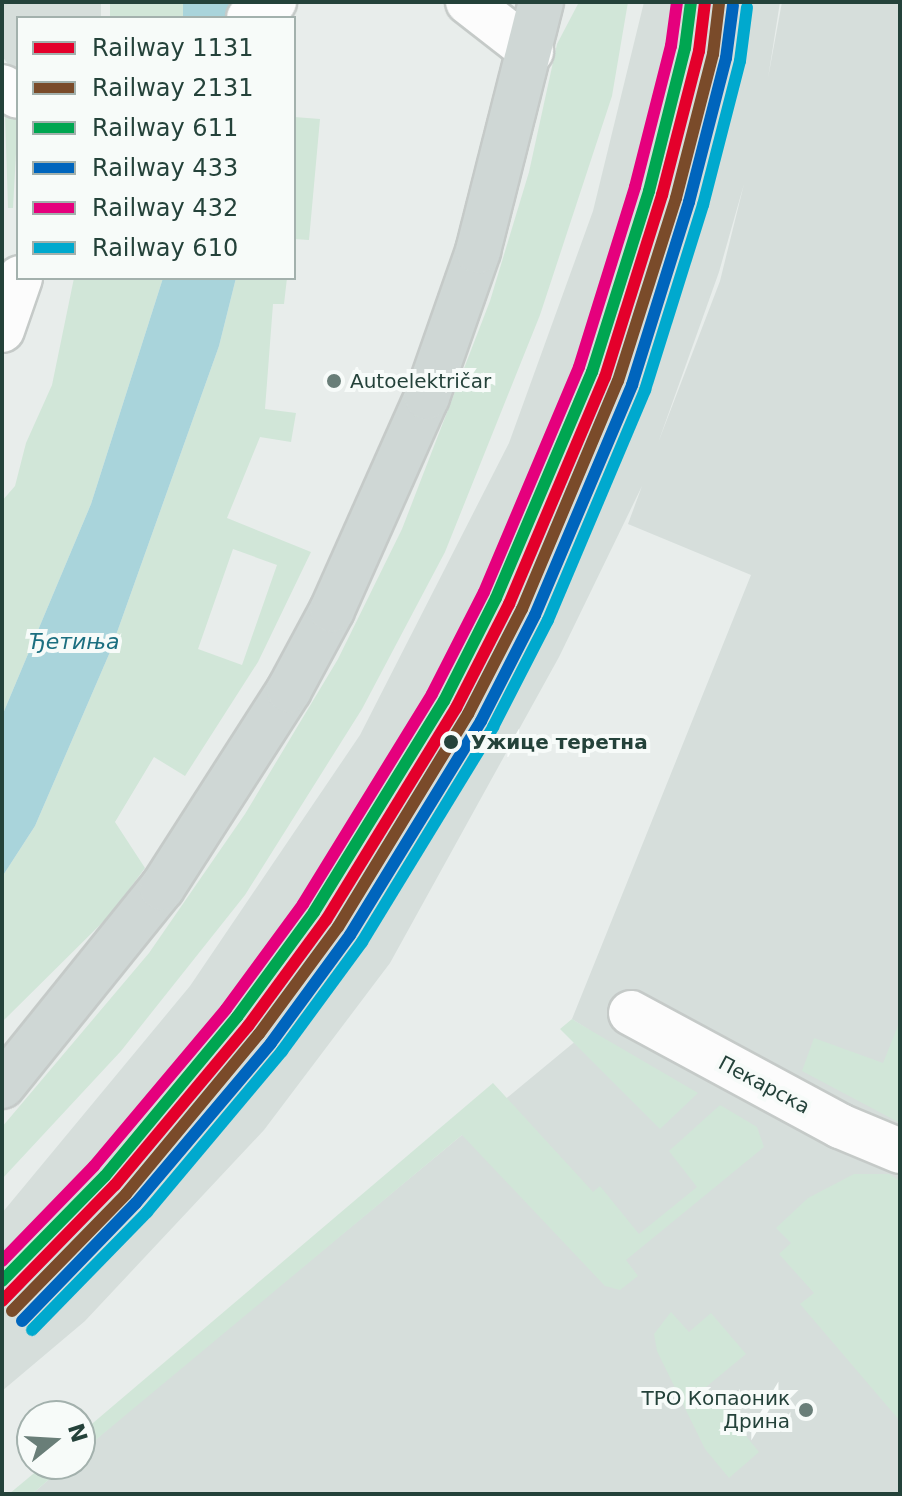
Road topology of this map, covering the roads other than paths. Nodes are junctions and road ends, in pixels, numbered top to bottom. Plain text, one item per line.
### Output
1 (274, 2) edge
2 (541, 2) edge
3 (484, 8) edge
4 (252, 16) edge
5 (531, 51) junction
6 (631, 1013) dead end
7 (2, 1086) edge
8 (900, 1151) edge

1 - 4 street
2 - 5 main road
3 - 5 street
5 - 7 main road
6 - 8 street, Пекарска

